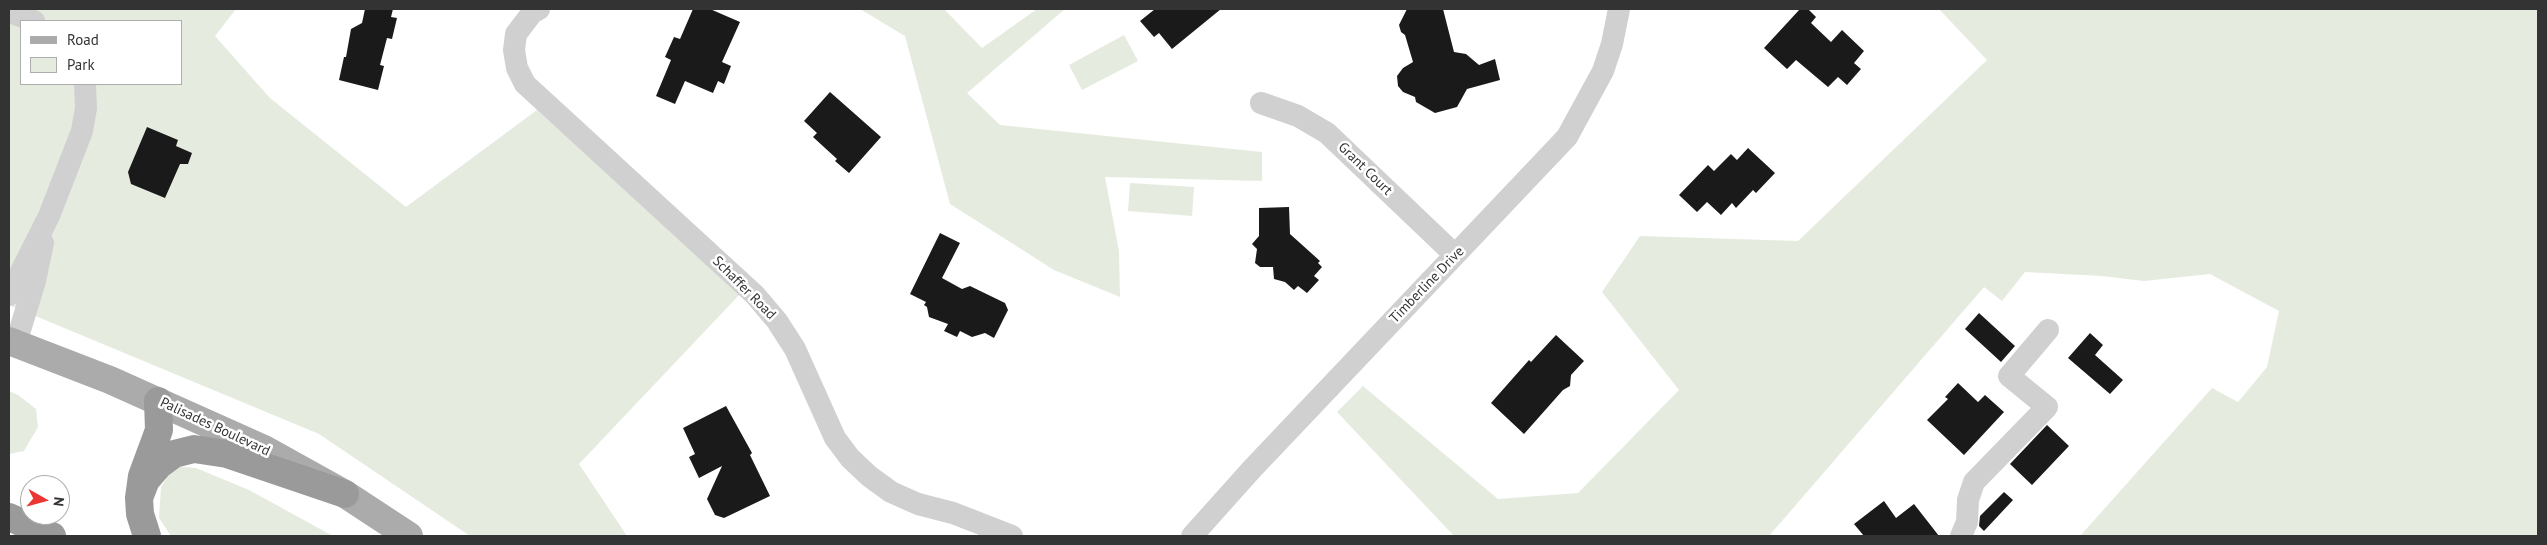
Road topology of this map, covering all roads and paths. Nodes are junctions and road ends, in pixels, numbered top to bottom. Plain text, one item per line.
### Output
1 (539, 9) edge
2 (1619, 9) edge
3 (9, 12) edge
4 (31, 20) edge
5 (85, 85) edge
6 (1261, 103) dead end
7 (49, 216) junction
8 (1455, 256) junction
9 (9, 295) edge
10 (2048, 330) dead end
11 (12, 342) edge
12 (158, 401) junction
13 (345, 494) junction
14 (139, 498) junction
15 (9, 517) edge
16 (52, 536) edge
17 (147, 536) edge
18 (409, 536) edge
19 (1012, 536) edge
20 (1192, 536) edge
21 (1961, 536) edge

1 - 19 street, Schaffer Road
2 - 8 street, Timberline Drive
3 - 4 street
5 - 7 street
6 - 8 street, Grant Court
7 - 9 street
7 - 11 street
8 - 20 street, Timberline Drive
10 - 21 street
11 - 12 main road, Palisades Boulevard
12 - 13 main road, Palisades Boulevard
12 - 14 highway
13 - 14 highway
13 - 18 main road, Palisades Boulevard
14 - 17 highway
15 - 16 highway

